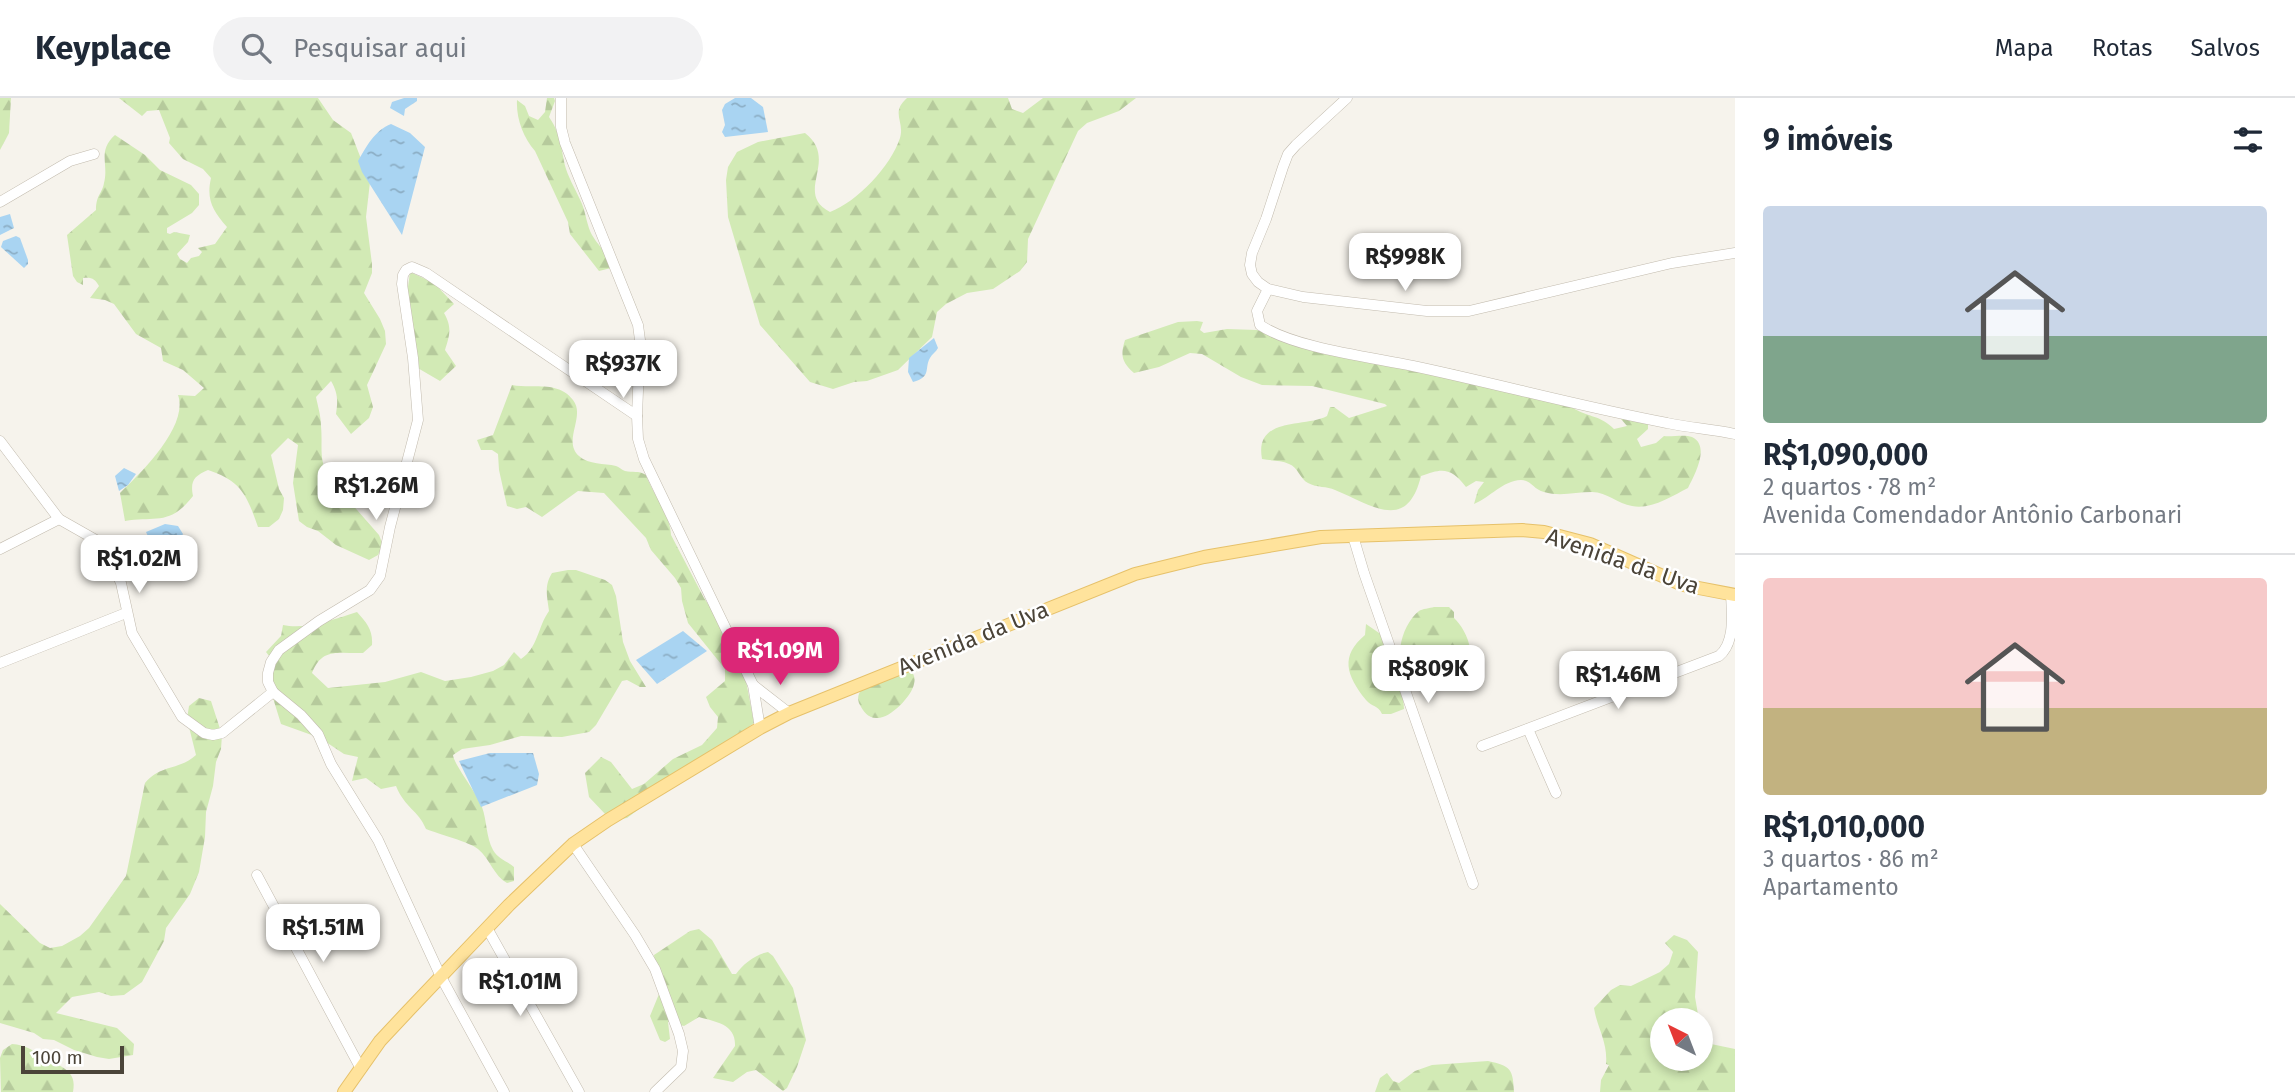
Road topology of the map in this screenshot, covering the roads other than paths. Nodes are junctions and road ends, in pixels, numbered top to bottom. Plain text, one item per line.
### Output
1 (561, 98) edge
2 (1347, 98) edge
3 (94, 154) dead end
4 (0, 202) edge
5 (1735, 253) edge
6 (1268, 289) junction
7 (637, 416) junction
8 (1735, 434) edge
9 (0, 441) edge
10 (60, 519) junction
11 (1353, 536) junction
12 (0, 549) edge
13 (1733, 595) edge
14 (126, 613) junction
15 (0, 663) edge
16 (753, 685) junction
17 (273, 692) junction
18 (789, 713) junction
19 (760, 728) junction
20 (1528, 729) junction
21 (1482, 746) dead end
22 (1556, 793) dead end
23 (573, 844) junction
24 (257, 875) dead end
25 (1473, 884) dead end
26 (487, 928) junction
27 (441, 976) junction
28 (361, 1069) junction
29 (344, 1092) edge
30 (505, 1092) edge
31 (579, 1092) edge
32 (654, 1092) edge

1 - 7 street
2 - 6 street
3 - 4 street
5 - 6 street
6 - 8 street
7 - 16 street
7 - 17 street
9 - 10 street
10 - 12 street
10 - 14 street
11 - 13 main road, Avenida da Uva
11 - 18 main road, Avenida da Uva
11 - 25 street
13 - 20 street
14 - 15 street
14 - 17 street
16 - 18 street
16 - 19 street
17 - 27 street
18 - 19 main road, Avenida da Uva
19 - 23 main road, Avenida da Uva
20 - 21 street
20 - 22 street
23 - 26 main road, Avenida da Uva
23 - 32 street
24 - 28 street
26 - 27 main road, Avenida da Uva
26 - 31 street
27 - 28 main road, Avenida da Uva
27 - 30 street
28 - 29 main road, Avenida da Uva

